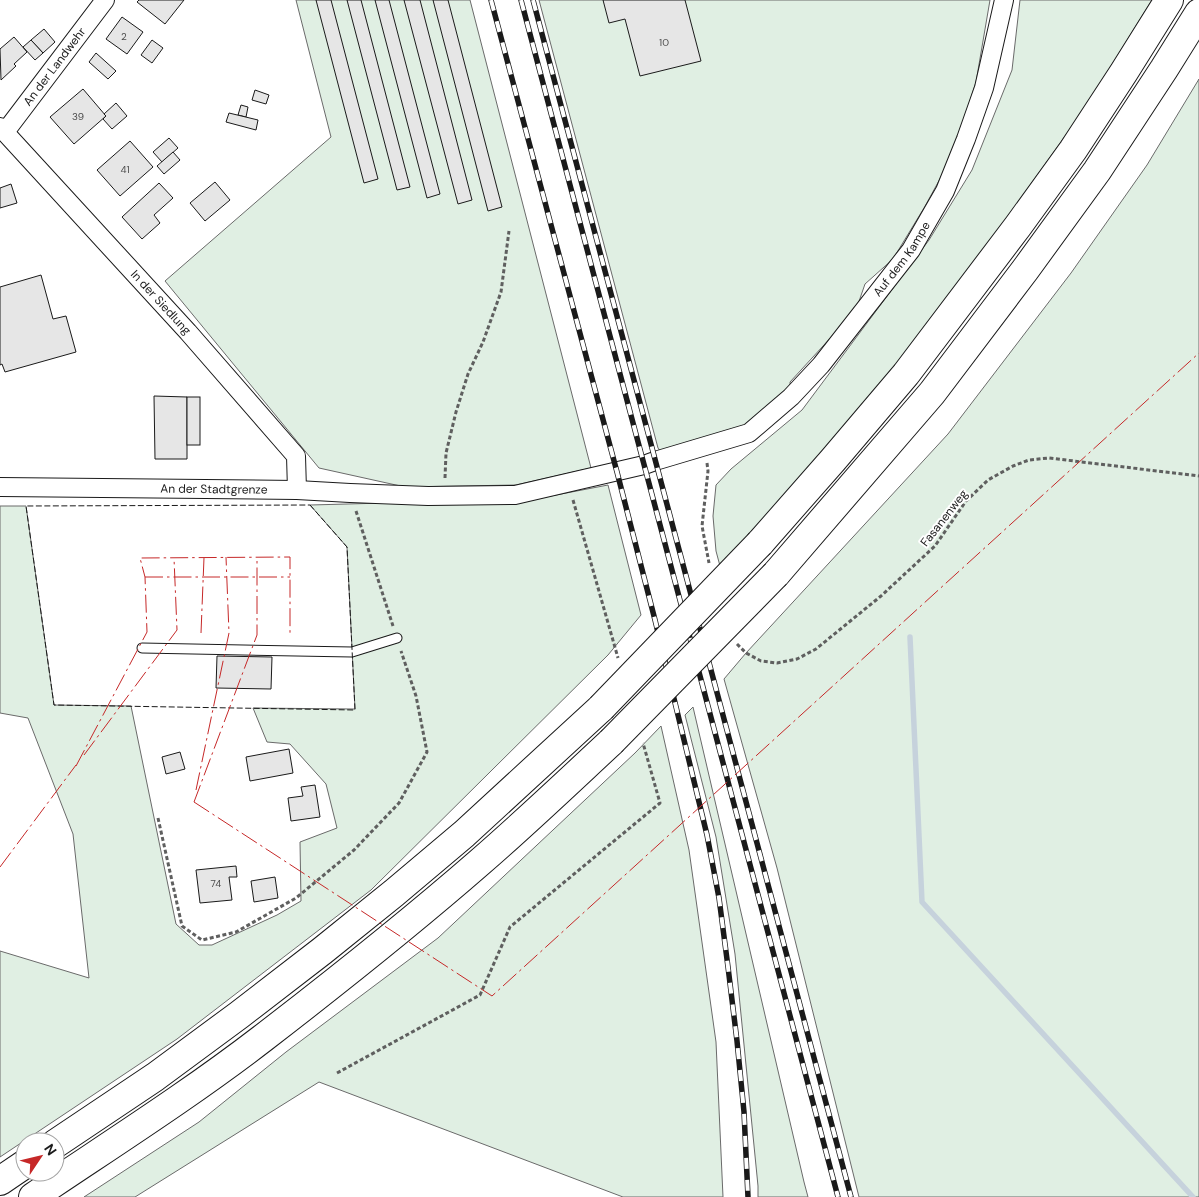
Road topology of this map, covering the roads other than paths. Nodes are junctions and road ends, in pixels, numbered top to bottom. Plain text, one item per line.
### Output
1 (106, 0) edge
2 (1004, 0) edge
3 (1169, 0) edge
4 (1199, 14) edge
5 (2, 129) edge
6 (568, 483) joint
7 (0, 488) edge
8 (297, 490) junction
9 (397, 638) road end
10 (142, 648) dead end
11 (65, 1137) edge
12 (15, 1171) edge
13 (0, 1181) edge
14 (33, 1197) edge

1 - 5 street, An der Landwehr
2 - 6 street, Auf dem Kampe
3 - 11 highway, bridge
4 - 14 highway, bridge
5 - 8 street, In der Siedlung
6 - 8 street, An der Stadtgrenze
7 - 8 street, An der Stadtgrenze
9 - 10 lane
12 - 13 highway

